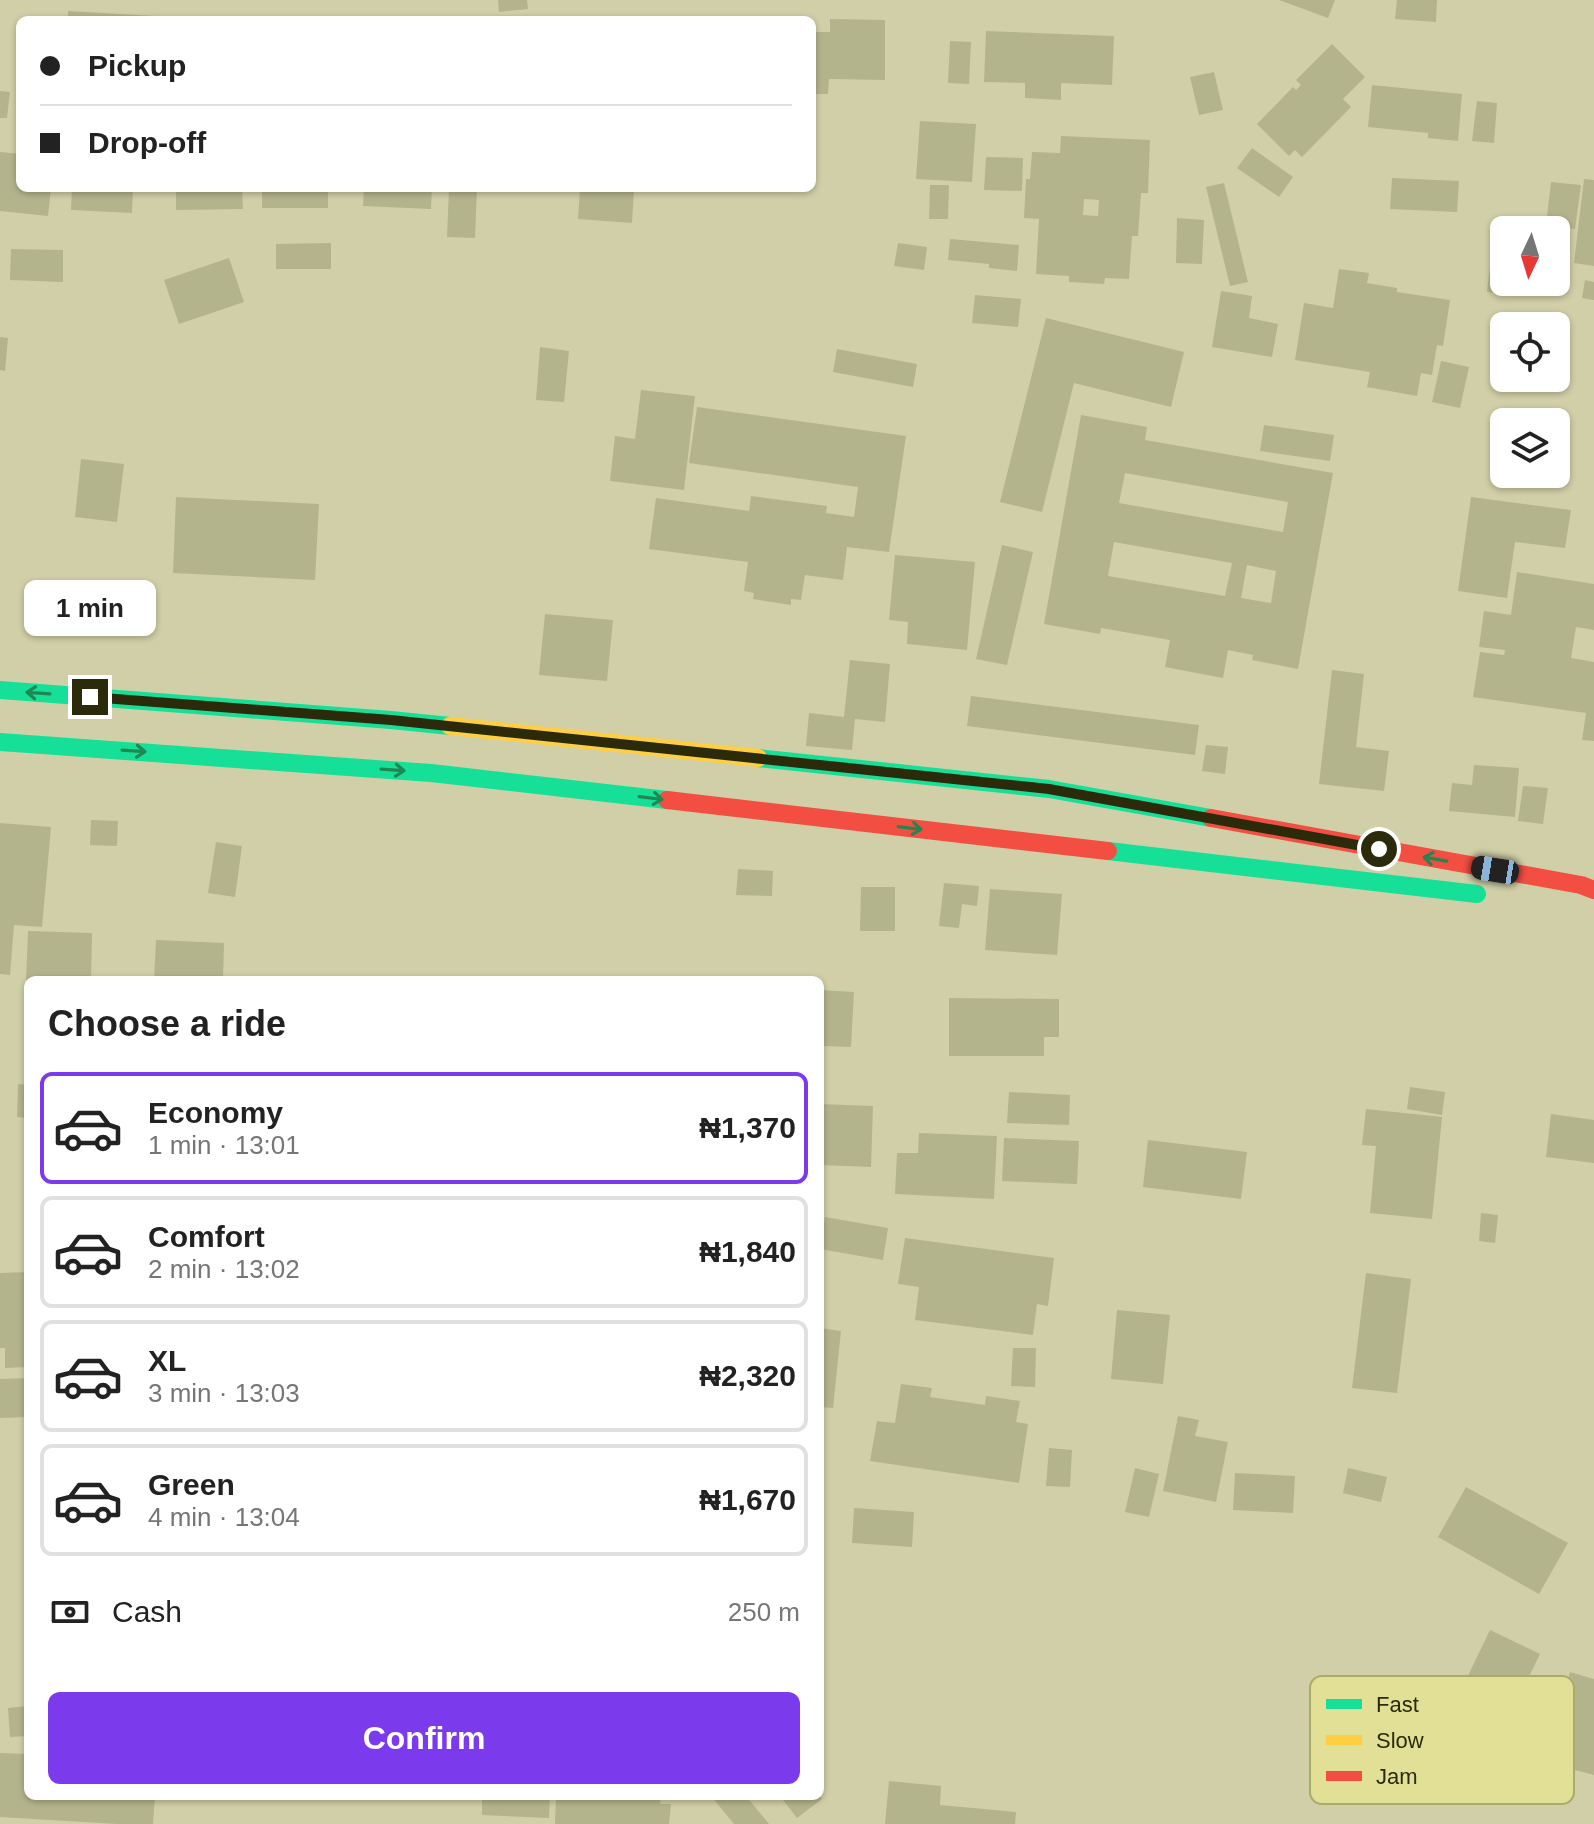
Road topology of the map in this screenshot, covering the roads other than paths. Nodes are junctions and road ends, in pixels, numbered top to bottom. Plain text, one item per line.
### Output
1 (0, 690) edge
2 (0, 742) edge
3 (1594, 890) edge
4 (1502, 898) dead end

3 -> 1 street
2 -> 4 street

